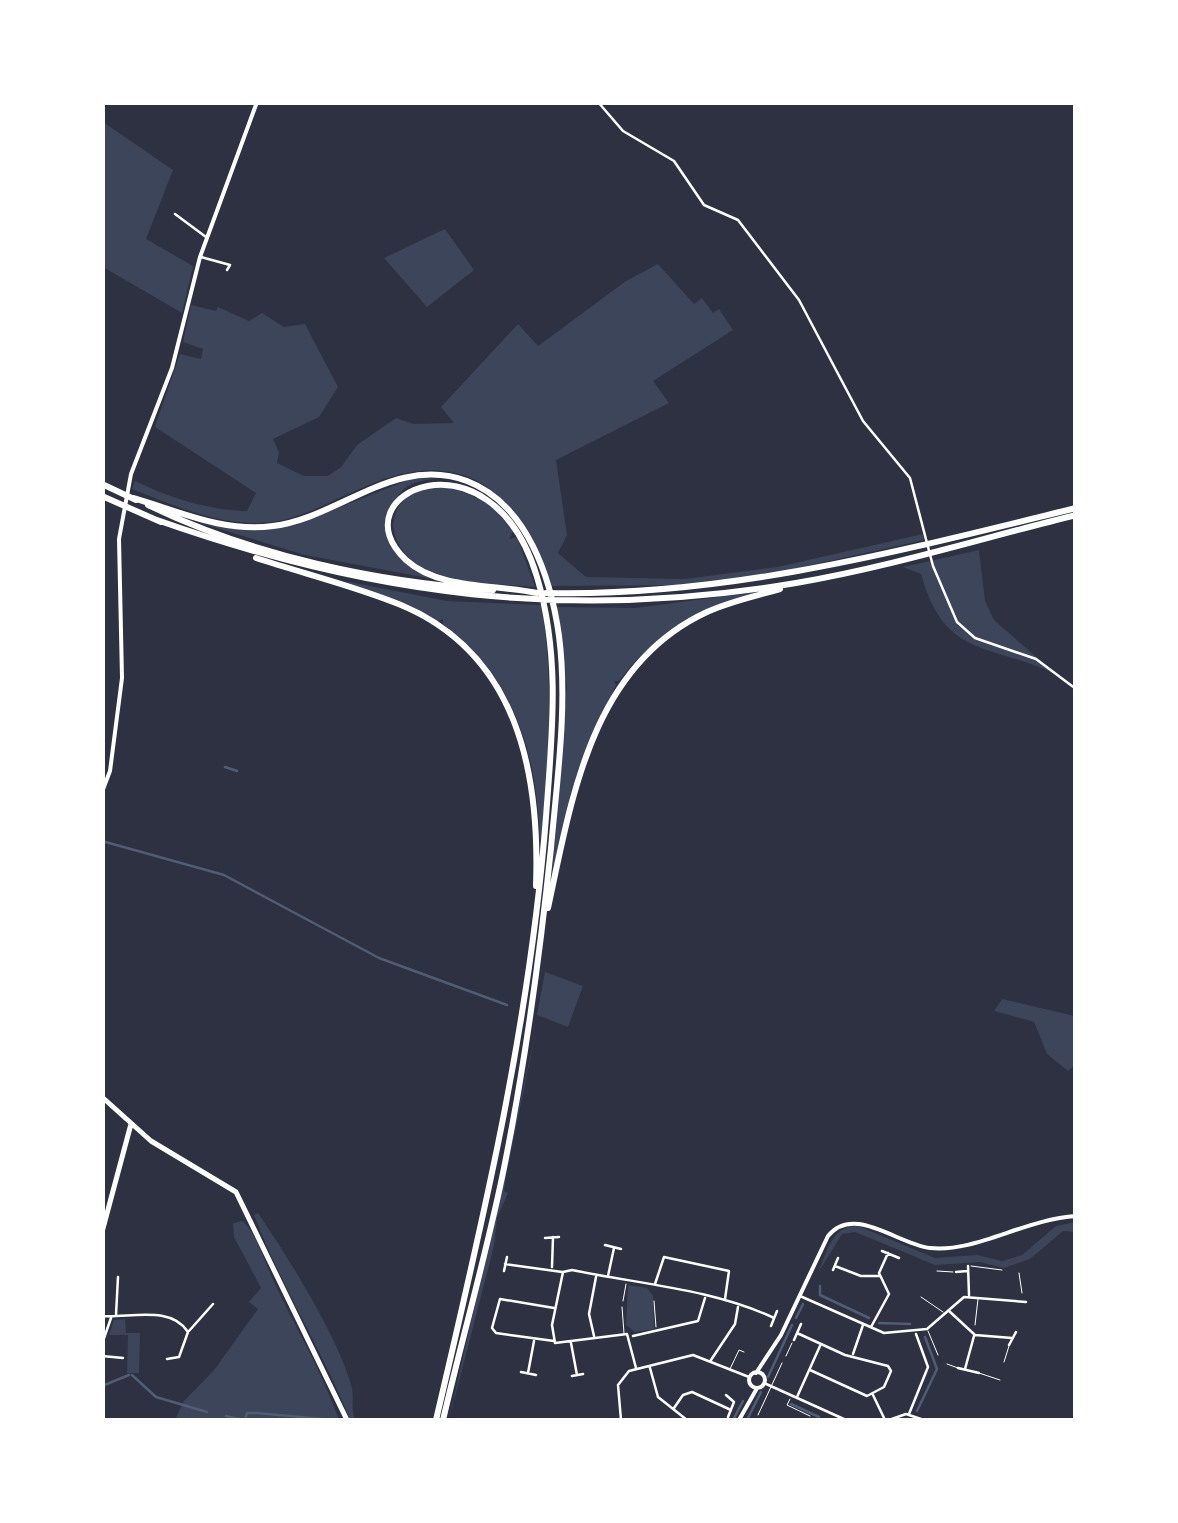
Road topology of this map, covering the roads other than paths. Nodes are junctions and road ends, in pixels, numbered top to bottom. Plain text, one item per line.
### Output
1 (257, 102) edge
2 (598, 102) edge
3 (175, 214) dead end
4 (206, 238) junction
5 (200, 256) junction
6 (228, 270) dead end
7 (102, 484) edge
8 (102, 496) edge
9 (133, 498) junction
10 (1076, 512) edge
11 (157, 520) junction
12 (539, 570) junction
13 (800, 582) junction
14 (537, 593) junction
15 (553, 623) junction
16 (1076, 689) edge
17 (102, 792) edge
18 (534, 924) junction
19 (542, 936) junction
20 (102, 1096) edge
21 (134, 1126) junction
22 (1076, 1216) edge
23 (102, 1232) edge
24 (552, 1237) junction
25 (559, 1237) dead end
26 (544, 1238) dead end
27 (605, 1246) dead end
28 (614, 1248) junction
29 (621, 1249) dead end
30 (506, 1257) dead end
31 (838, 1258) dead end
32 (899, 1258) dead end
33 (505, 1264) junction
34 (552, 1269) junction
35 (968, 1269) junction
36 (1002, 1270) dead end
37 (504, 1271) dead end
38 (936, 1271) dead end
39 (563, 1272) junction
40 (956, 1272) joint
41 (1019, 1273) dead end
42 (597, 1275) junction
43 (118, 1276) dead end
44 (880, 1276) junction
45 (608, 1277) junction
46 (627, 1281) junction
47 (655, 1284) junction
48 (1022, 1293) joint
49 (800, 1296) junction
50 (706, 1297) junction
51 (921, 1297) dead end
52 (968, 1297) junction
53 (978, 1298) junction
54 (623, 1301) dead end
55 (654, 1301) dead end
56 (725, 1301) junction
57 (213, 1304) dead end
58 (738, 1306) junction
59 (622, 1307) dead end
60 (555, 1309) junction
61 (777, 1311) dead end
62 (946, 1312) junction
63 (102, 1316) edge
64 (804, 1316) dead end
65 (113, 1317) junction
66 (774, 1318) junction
67 (1019, 1323) dead end
68 (801, 1324) joint
69 (863, 1325) junction
70 (975, 1325) dead end
71 (771, 1326) dead end
72 (870, 1329) junction
73 (927, 1329) junction
74 (656, 1330) junction
75 (188, 1332) junction
76 (916, 1332) junction
77 (1016, 1332) joint
78 (797, 1333) junction
79 (624, 1334) junction
80 (975, 1334) junction
81 (594, 1336) junction
82 (631, 1338) junction
83 (1012, 1338) junction
84 (794, 1340) joint
85 (534, 1341) junction
86 (554, 1341) junction
87 (572, 1343) junction
88 (102, 1344) edge
89 (821, 1344) junction
90 (1010, 1344) joint
91 (744, 1352) dead end
92 (854, 1355) junction
93 (938, 1355) dead end
94 (102, 1356) edge
95 (786, 1356) dead end
96 (123, 1358) dead end
97 (167, 1359) dead end
98 (712, 1360) junction
99 (765, 1362) junction
100 (782, 1362) dead end
101 (1004, 1362) dead end
102 (947, 1364) dead end
103 (650, 1365) junction
104 (636, 1368) junction
105 (958, 1368) joint
106 (730, 1369) junction
107 (964, 1369) junction
108 (810, 1370) junction
109 (521, 1372) dead end
110 (756, 1372) junction
111 (528, 1373) junction
112 (583, 1374) dead end
113 (979, 1374) joint
114 (536, 1375) dead end
115 (750, 1377) junction
116 (1000, 1380) dead end
117 (762, 1382) junction
118 (750, 1385) junction
119 (772, 1386) junction
120 (873, 1394) junction
121 (726, 1395) dead end
122 (794, 1396) junction
123 (750, 1399) junction
124 (732, 1407) junction
125 (674, 1408) junction
126 (829, 1412) junction
127 (909, 1414) junction
128 (758, 1415) dead end
129 (810, 1416) dead end
130 (442, 1419) edge
131 (727, 1419) edge
132 (347, 1420) edge
133 (622, 1420) edge
134 (628, 1420) edge
135 (687, 1420) edge
136 (740, 1420) edge
137 (825, 1420) edge
138 (846, 1420) edge
139 (887, 1420) edge
140 (924, 1420) edge

1 - 4 street
2 - 16 street
3 - 4 street
4 - 5 street
5 - 6 street
5 - 17 street
7 - 9 highway
8 - 11 highway
9 - 12 highway
9 - 14 highway
10 - 13 highway
10 - 14 highway
11 - 13 highway
11 - 18 highway
12 - 14 highway
12 - 15 highway
13 - 19 highway
15 - 18 highway
15 - 19 highway
18 - 130 highway
19 - 130 highway
20 - 21 main road
21 - 23 main road
21 - 132 main road
22 - 49 street
24 - 25 street
24 - 26 street
24 - 34 street
27 - 28 street
28 - 29 street
28 - 45 street
30 - 33 street
31 - 44 street
32 - 44 street
33 - 34 street
33 - 37 street
34 - 39 street
35 - 36 lane
35 - 40 street
35 - 52 street
38 - 40 lane
39 - 42 street
39 - 60 street
41 - 48 lane
42 - 45 street
42 - 81 street
43 - 65 street
44 - 72 street
45 - 46 street
46 - 47 street
46 - 54 lane
47 - 50 street
47 - 56 street
48 - 53 street
49 - 69 street
49 - 99 street
50 - 56 street
50 - 74 street
51 - 62 lane
52 - 53 street
52 - 62 street
53 - 70 lane
55 - 74 lane
56 - 58 street
57 - 75 street
58 - 66 street
58 - 98 street
59 - 79 lane
60 - 85 street
60 - 86 street
61 - 66 street
62 - 73 street
62 - 80 street
63 - 65 street
64 - 68 lane
65 - 75 street
65 - 88 street
66 - 71 street
67 - 77 lane
68 - 78 street
69 - 72 street
69 - 92 street
72 - 76 street
73 - 76 street
73 - 93 lane
74 - 82 street
75 - 97 street
76 - 127 street
77 - 83 street
78 - 84 street
78 - 89 street
79 - 81 street
79 - 82 street
80 - 83 street
80 - 107 street
81 - 87 street
82 - 104 street
83 - 90 street
84 - 95 lane
85 - 86 street
85 - 111 street
86 - 87 street
87 - 112 street
89 - 92 street
89 - 108 street
90 - 101 lane
91 - 106 lane
92 - 120 street
94 - 96 street
98 - 103 street
98 - 106 street
99 - 110 street
99 - 117 street
100 - 119 lane
102 - 105 lane
103 - 104 street
103 - 125 street
104 - 133 street
105 - 107 street
106 - 115 street
107 - 113 street
108 - 120 street
108 - 122 street
109 - 111 street
110 - 115 street
110 - 117 street
111 - 114 street
113 - 116 lane
115 - 118 street
117 - 118 street
117 - 119 street
117 - 123 street
118 - 123 street
119 - 122 street
119 - 128 lane
120 - 139 street
121 - 124 street
122 - 126 street
122 - 129 lane
123 - 136 street
124 - 125 street
124 - 131 street
125 - 135 street
126 - 137 street
126 - 138 street
127 - 139 street
127 - 140 street
133 - 134 lane

